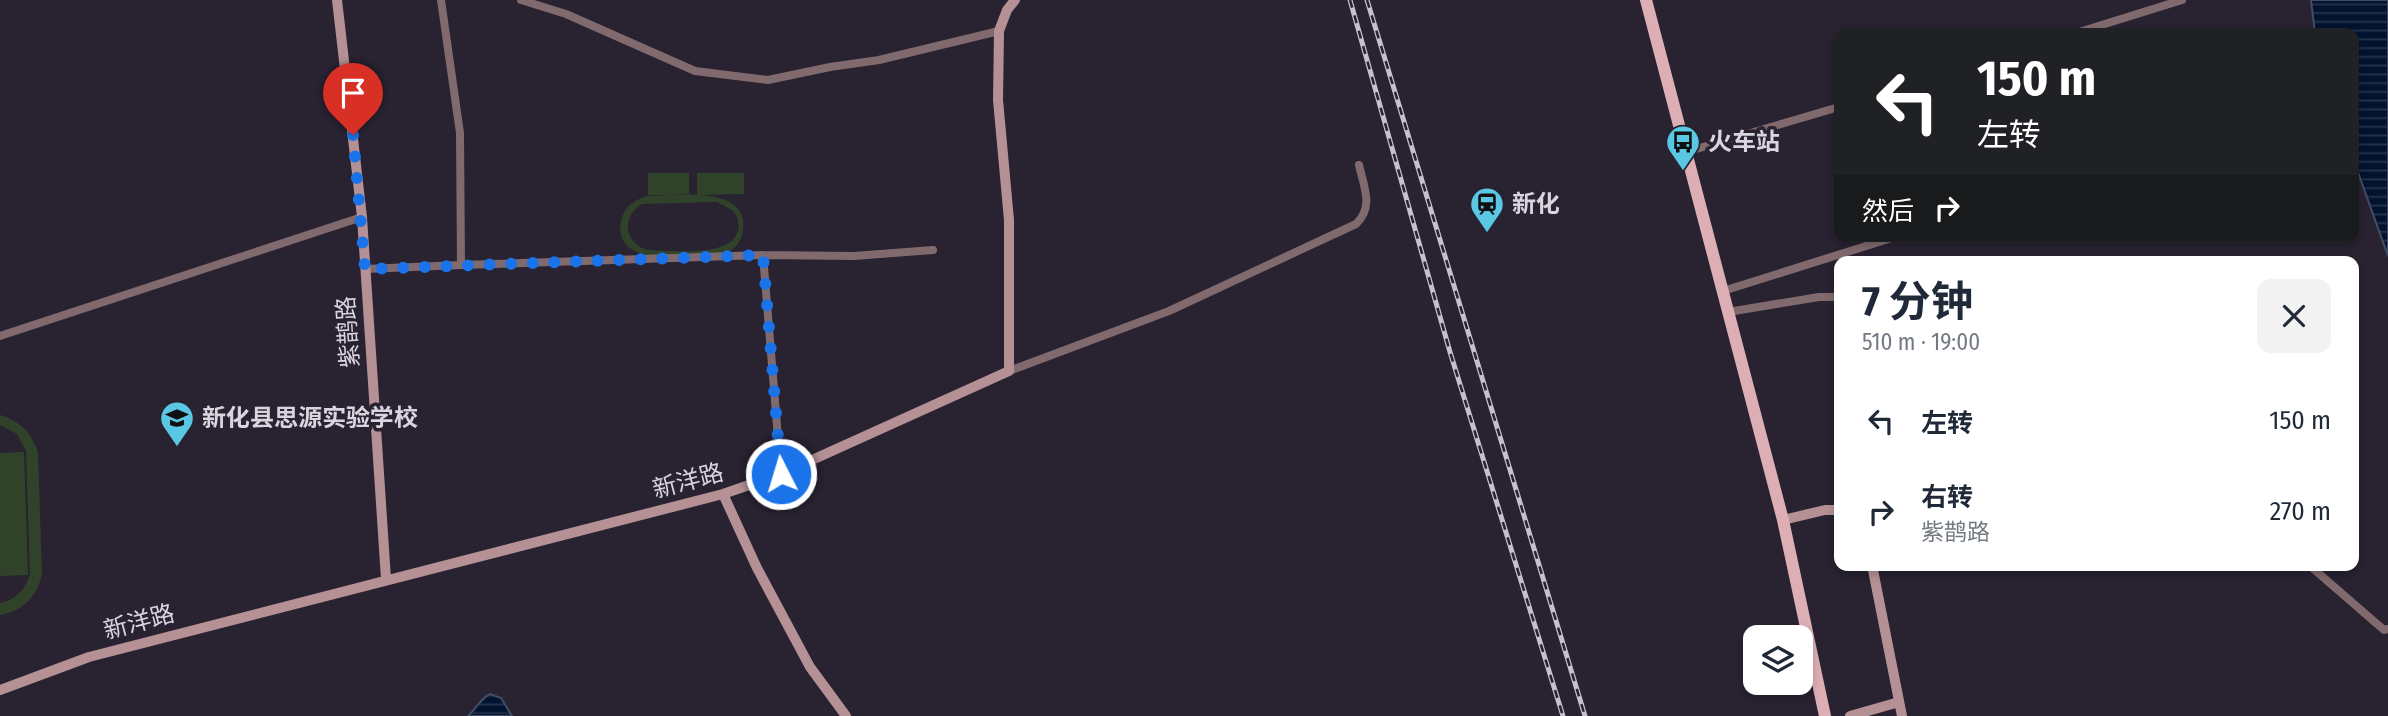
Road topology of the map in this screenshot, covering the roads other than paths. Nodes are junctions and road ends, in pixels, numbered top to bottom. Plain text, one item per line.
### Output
1 (337, 0) edge
2 (441, 0) edge
3 (521, 0) edge
4 (1015, 0) edge
5 (1646, 0) edge
6 (2182, 0) edge
7 (2092, 28) edge
8 (999, 30) junction
9 (1834, 108) edge
10 (1686, 152) junction
11 (1359, 165) dead end
12 (362, 217) junction
13 (1879, 242) edge
14 (933, 250) dead end
15 (763, 255) junction
16 (1834, 256) edge
17 (1834, 256) edge
18 (461, 265) junction
19 (365, 269) junction
20 (1723, 291) junction
21 (1834, 297) edge
22 (1728, 312) junction
23 (0, 337) edge
24 (1009, 371) junction
25 (781, 474) junction
26 (723, 494) junction
27 (1834, 510) edge
28 (1783, 520) junction
29 (1873, 571) edge
30 (2315, 571) edge
31 (386, 579) junction
32 (2388, 629) edge
33 (0, 690) edge
34 (1899, 702) junction
35 (846, 716) edge
36 (1825, 716) edge
37 (1850, 716) edge
38 (1902, 716) edge

1 - 12 street, 紫鹊路
2 - 18 street
3 - 8 street
4 - 8 street
5 - 10 main road
6 - 7 street
8 - 24 street
9 - 10 street
10 - 20 main road
11 - 24 street
12 - 19 street, 紫鹊路
12 - 23 street
13 - 17 street
14 - 15 street
15 - 18 street
15 - 25 street
16 - 20 street
18 - 19 street
19 - 31 street, 紫鹊路
20 - 22 main road
21 - 22 street
22 - 28 main road
24 - 25 street, 新洋路
25 - 26 street, 新洋路
26 - 31 street, 新洋路
26 - 35 street
27 - 28 street
28 - 36 main road
29 - 34 street
30 - 32 street
31 - 33 street, 新洋路
34 - 37 street
34 - 38 street

